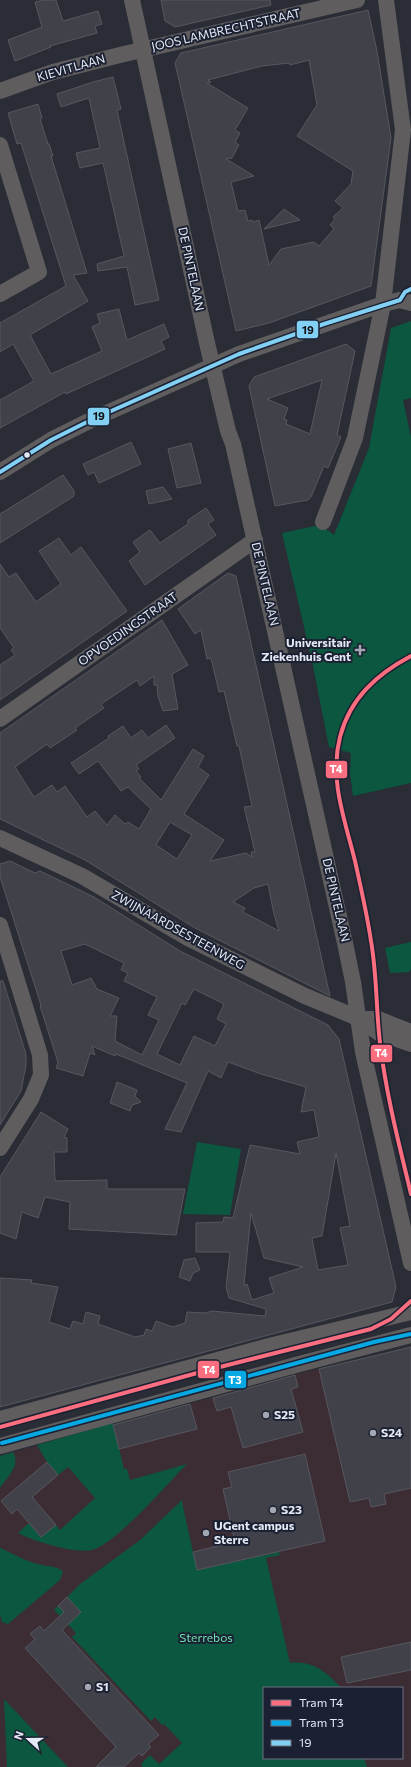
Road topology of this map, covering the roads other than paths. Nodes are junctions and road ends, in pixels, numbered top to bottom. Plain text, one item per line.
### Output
1 (132, 0) edge
2 (357, 0) edge
3 (386, 0) edge
4 (143, 50) junction
5 (0, 91) edge
6 (0, 145) edge
7 (0, 294) edge
8 (407, 297) edge
9 (383, 304) junction
10 (213, 366) junction
11 (0, 472) edge
12 (324, 522) dead end
13 (255, 540) junction
14 (0, 718) edge
15 (0, 838) edge
16 (0, 925) edge
17 (358, 1018) junction
18 (411, 1032) edge
19 (411, 1044) edge
20 (0, 1148) edge
21 (411, 1263) edge
22 (411, 1312) edge
23 (411, 1335) edge
24 (0, 1420) edge
25 (0, 1446) edge

1 - 4 street, DE PINTELAAN
2 - 4 street, JOOS LAMBRECHTSTRAAT
3 - 9 street
4 - 5 street, KIEVITLAAN
4 - 10 street, DE PINTELAAN
6 - 7 street
8 - 9 street
9 - 10 street
9 - 12 street
10 - 11 street
10 - 13 street, DE PINTELAAN
13 - 14 street, OPVOEDINGSTRAAT
13 - 17 street, DE PINTELAAN
15 - 17 street, ZWIJNAARDSESTEENWEG
16 - 20 street
17 - 18 street, ZWIJNAARDSESTEENWEG
17 - 19 street, ZWIJNAARDSESTEENWEG
17 - 21 street, DE PINTELAAN
22 - 24 street
23 - 25 street

